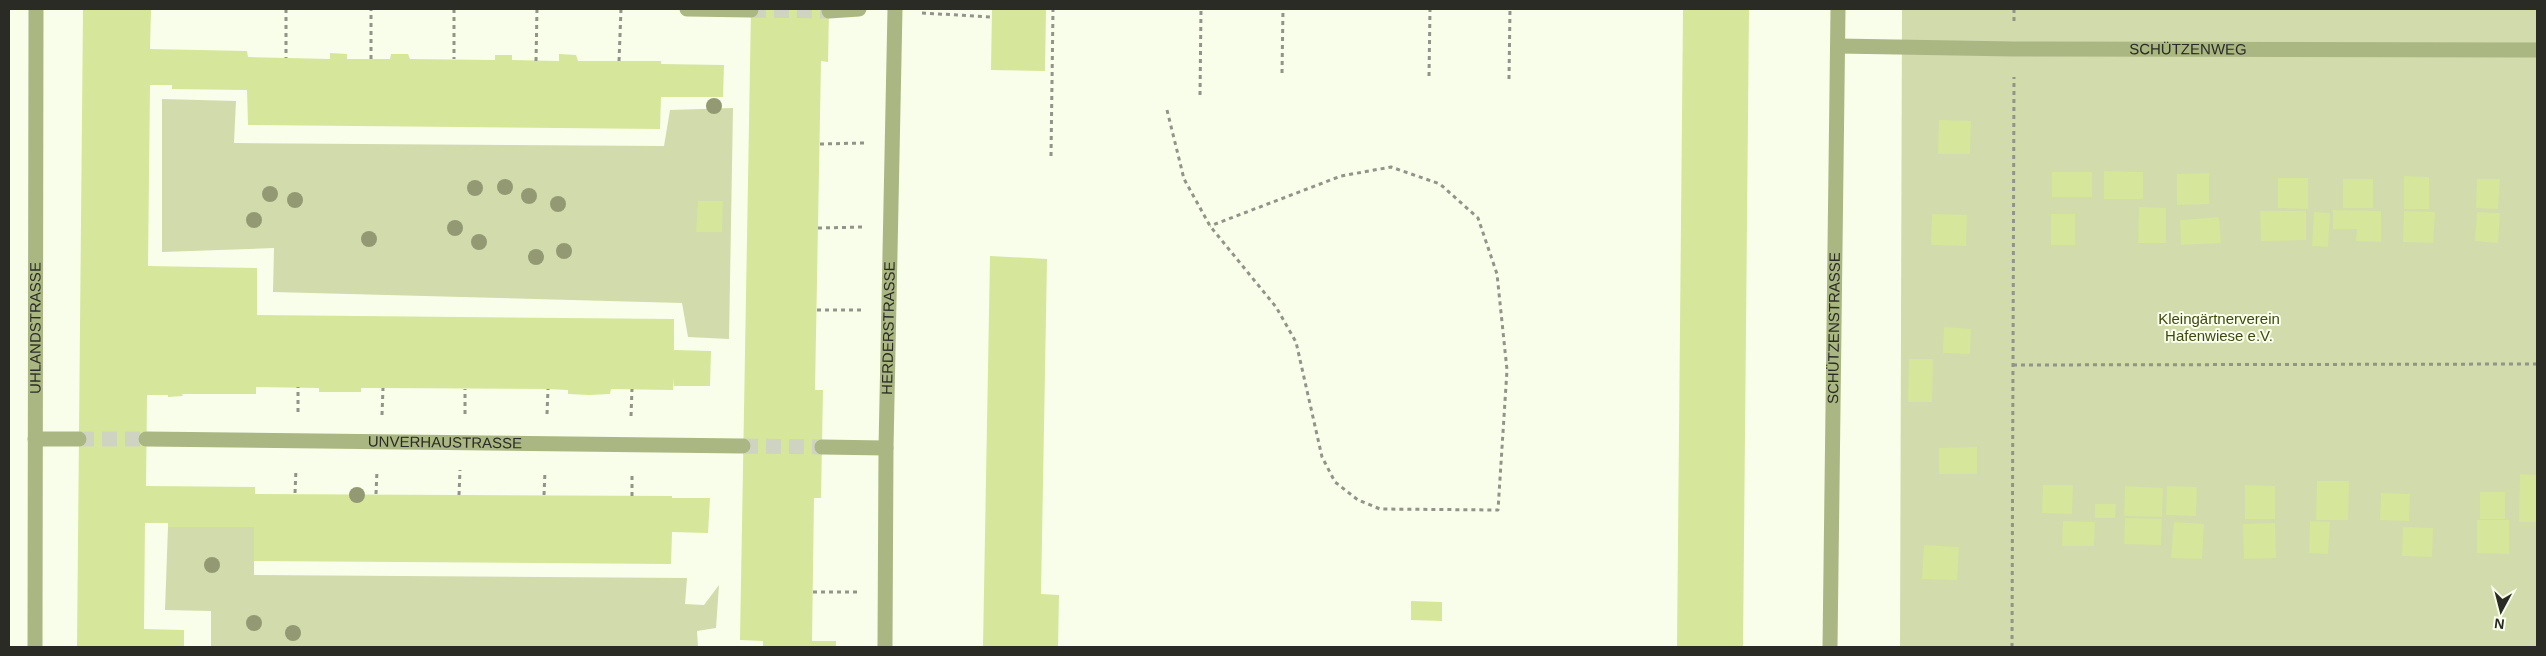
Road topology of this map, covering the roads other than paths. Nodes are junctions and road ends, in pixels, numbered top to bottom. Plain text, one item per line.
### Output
1 (36, 9) edge
2 (687, 9) edge
3 (859, 9) edge
4 (1838, 9) edge
5 (751, 10) edge
6 (895, 10) edge
7 (829, 11) dead end
8 (1838, 46) junction
9 (2537, 50) edge
10 (35, 438) junction
11 (79, 439) tunnel mouth
12 (146, 439) tunnel mouth
13 (743, 446) tunnel mouth
14 (822, 447) tunnel mouth
15 (886, 448) junction
16 (35, 647) edge
17 (885, 647) edge
18 (1830, 647) edge

1 - 10 street, UHLANDSTRASSE
2 - 5 street
3 - 7 street
4 - 8 street, SCHÜTZENSTRASSE
6 - 15 street, HERDERSTRASSE
8 - 9 street, SCHÜTZENWEG
8 - 18 street, SCHÜTZENSTRASSE
10 - 11 street
10 - 16 street, UHLANDSTRASSE
12 - 13 street, UNVERHAUSTRASSE
14 - 15 street
15 - 17 street, HERDERSTRASSE

